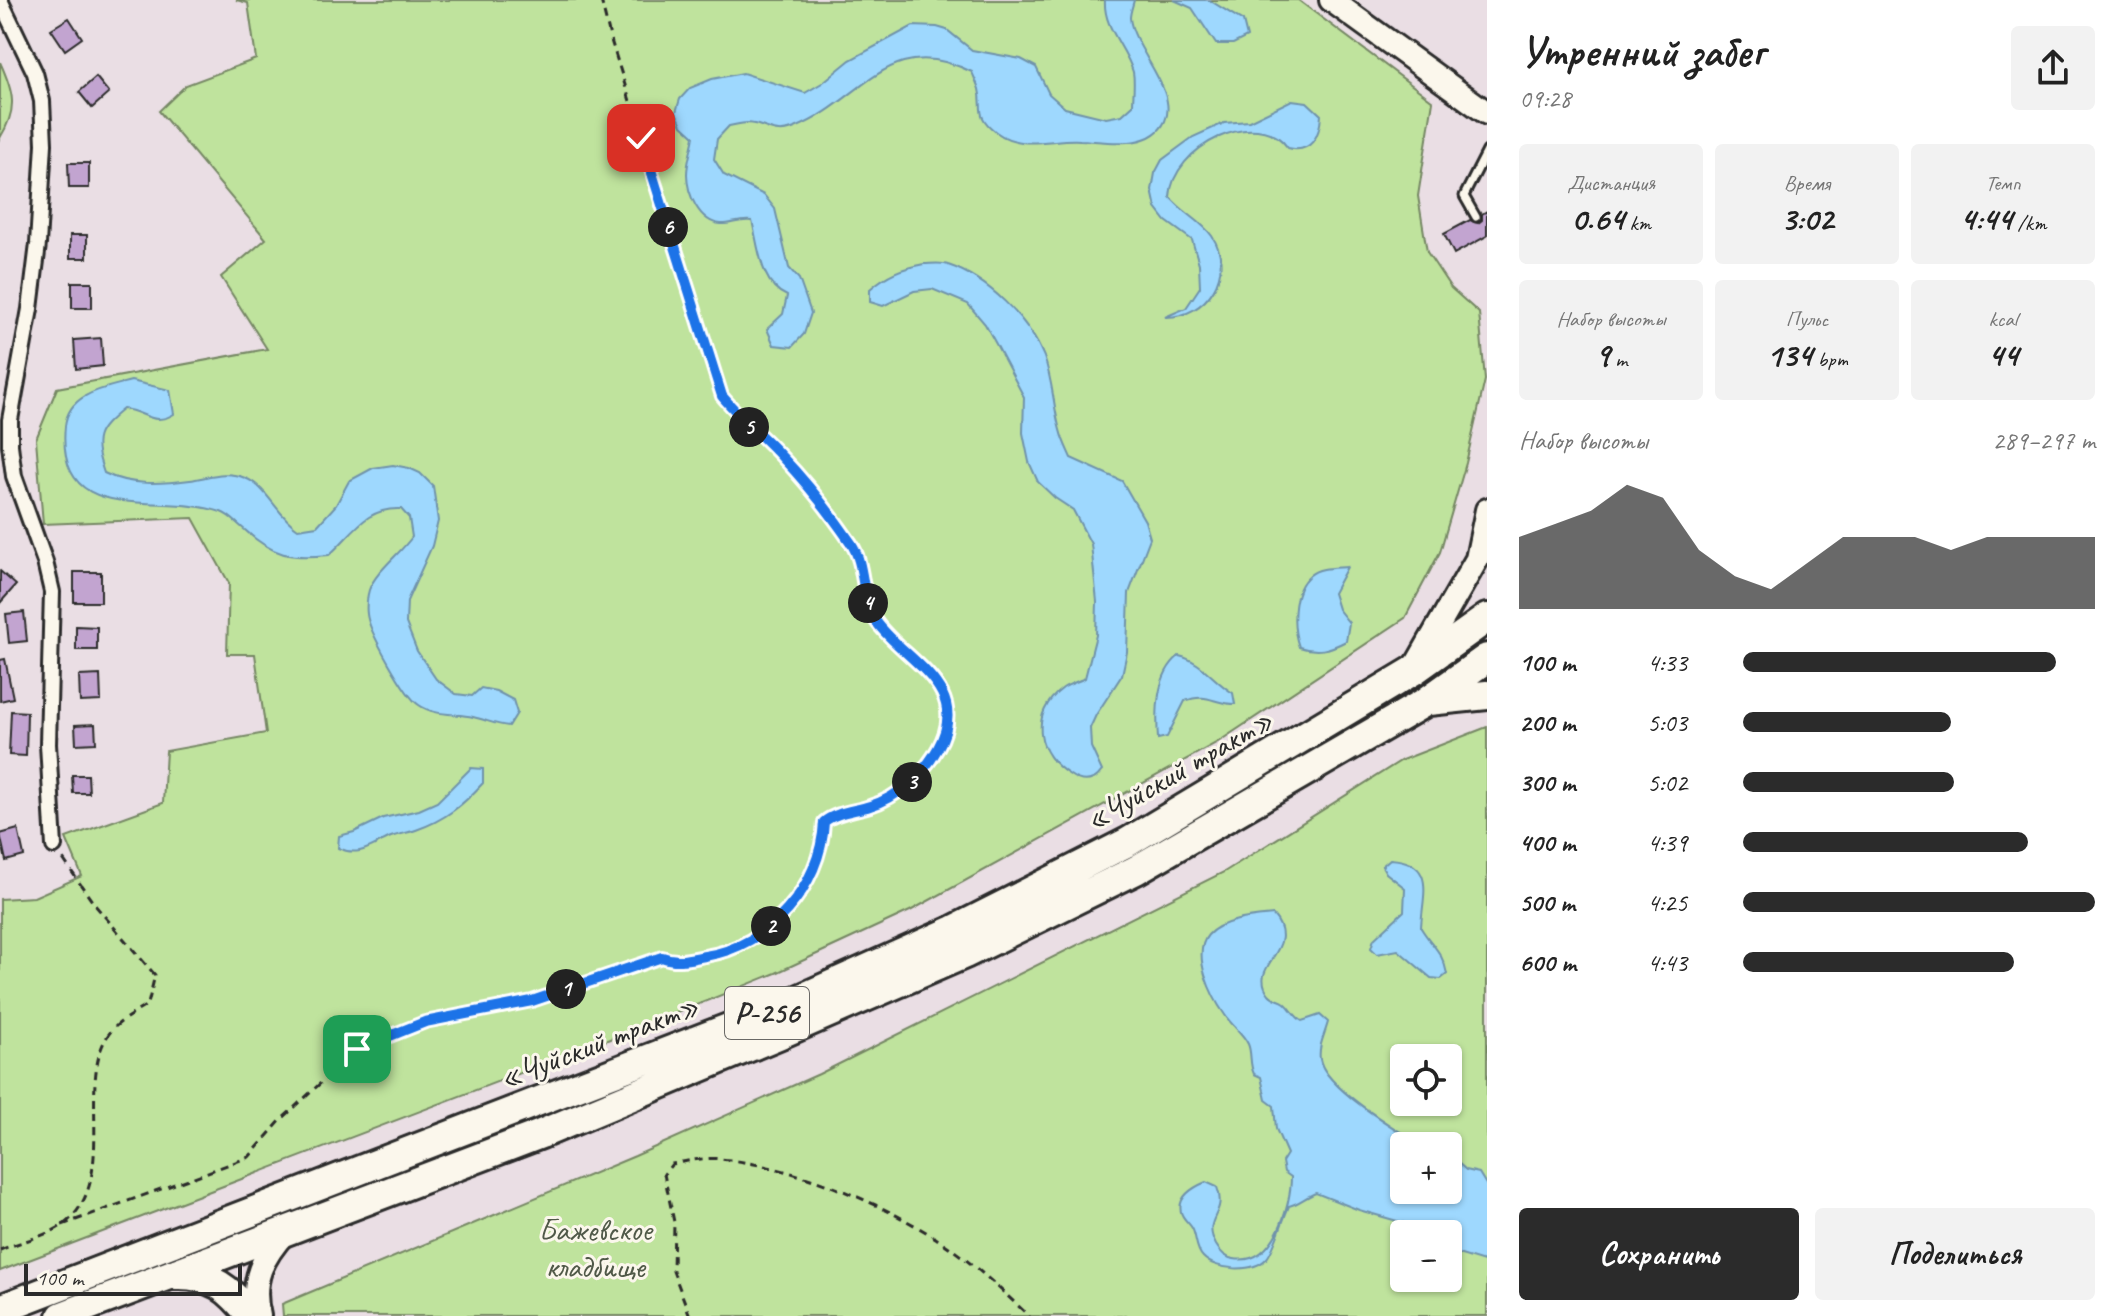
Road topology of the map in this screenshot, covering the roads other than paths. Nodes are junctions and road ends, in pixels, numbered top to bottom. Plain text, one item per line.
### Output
1 (0, 0) edge
2 (1331, 0) edge
3 (1487, 113) edge
4 (1487, 151) edge
5 (1476, 217) dead end
6 (1487, 510) edge
7 (1487, 618) edge
8 (1487, 658) edge
9 (1413, 671) junction
10 (1487, 695) edge
11 (1427, 701) junction
12 (54, 846) road end
13 (287, 1230) junction
14 (164, 1277) junction
15 (0, 1309) edge
16 (62, 1316) edge
17 (251, 1316) edge
18 (259, 1316) edge

1 - 12 street
2 - 3 street
4 - 5 lane
6 - 9 street
7 - 9 highway, «Чуйский тракт» / Р-256
8 - 11 highway, «Чуйский тракт» / Р-256
9 - 15 highway, «Чуйский тракт» / Р-256
10 - 11 highway
11 - 13 highway, «Чуйский тракт» / Р-256
13 - 14 highway, «Чуйский тракт» / Р-256
13 - 18 street
14 - 16 highway, «Чуйский тракт» / Р-256
14 - 17 highway

